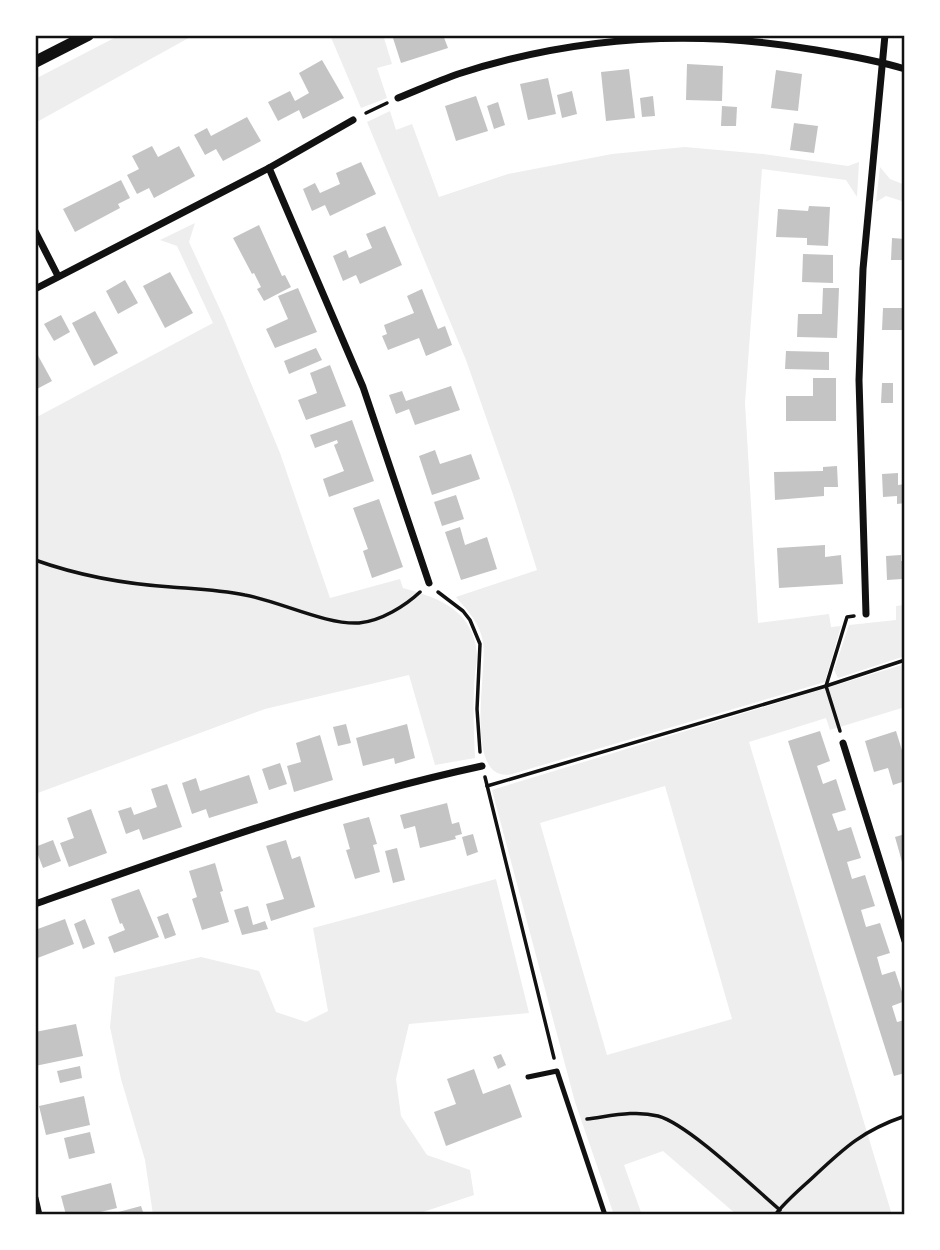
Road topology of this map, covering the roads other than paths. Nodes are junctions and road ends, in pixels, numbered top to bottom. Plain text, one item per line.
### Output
1 (88, 35) edge
2 (885, 35) edge
3 (35, 62) edge
4 (883, 62) junction
5 (905, 69) edge
6 (398, 97) road end
7 (353, 120) road end
8 (269, 168) junction
9 (35, 231) edge
10 (58, 276) junction
11 (35, 289) edge
12 (429, 583) road end
13 (866, 614) road end
14 (843, 743) road end
15 (482, 766) road end
16 (35, 904) edge
17 (905, 941) edge
18 (528, 1077) dead end
19 (35, 1198) edge
20 (39, 1215) edge
21 (605, 1215) edge

1 - 3 street
2 - 4 street
4 - 5 street
4 - 6 street
4 - 13 street
7 - 8 street
8 - 10 street
8 - 12 street
9 - 10 street
10 - 11 street
14 - 17 street
15 - 16 street
18 - 21 lane
19 - 20 street

